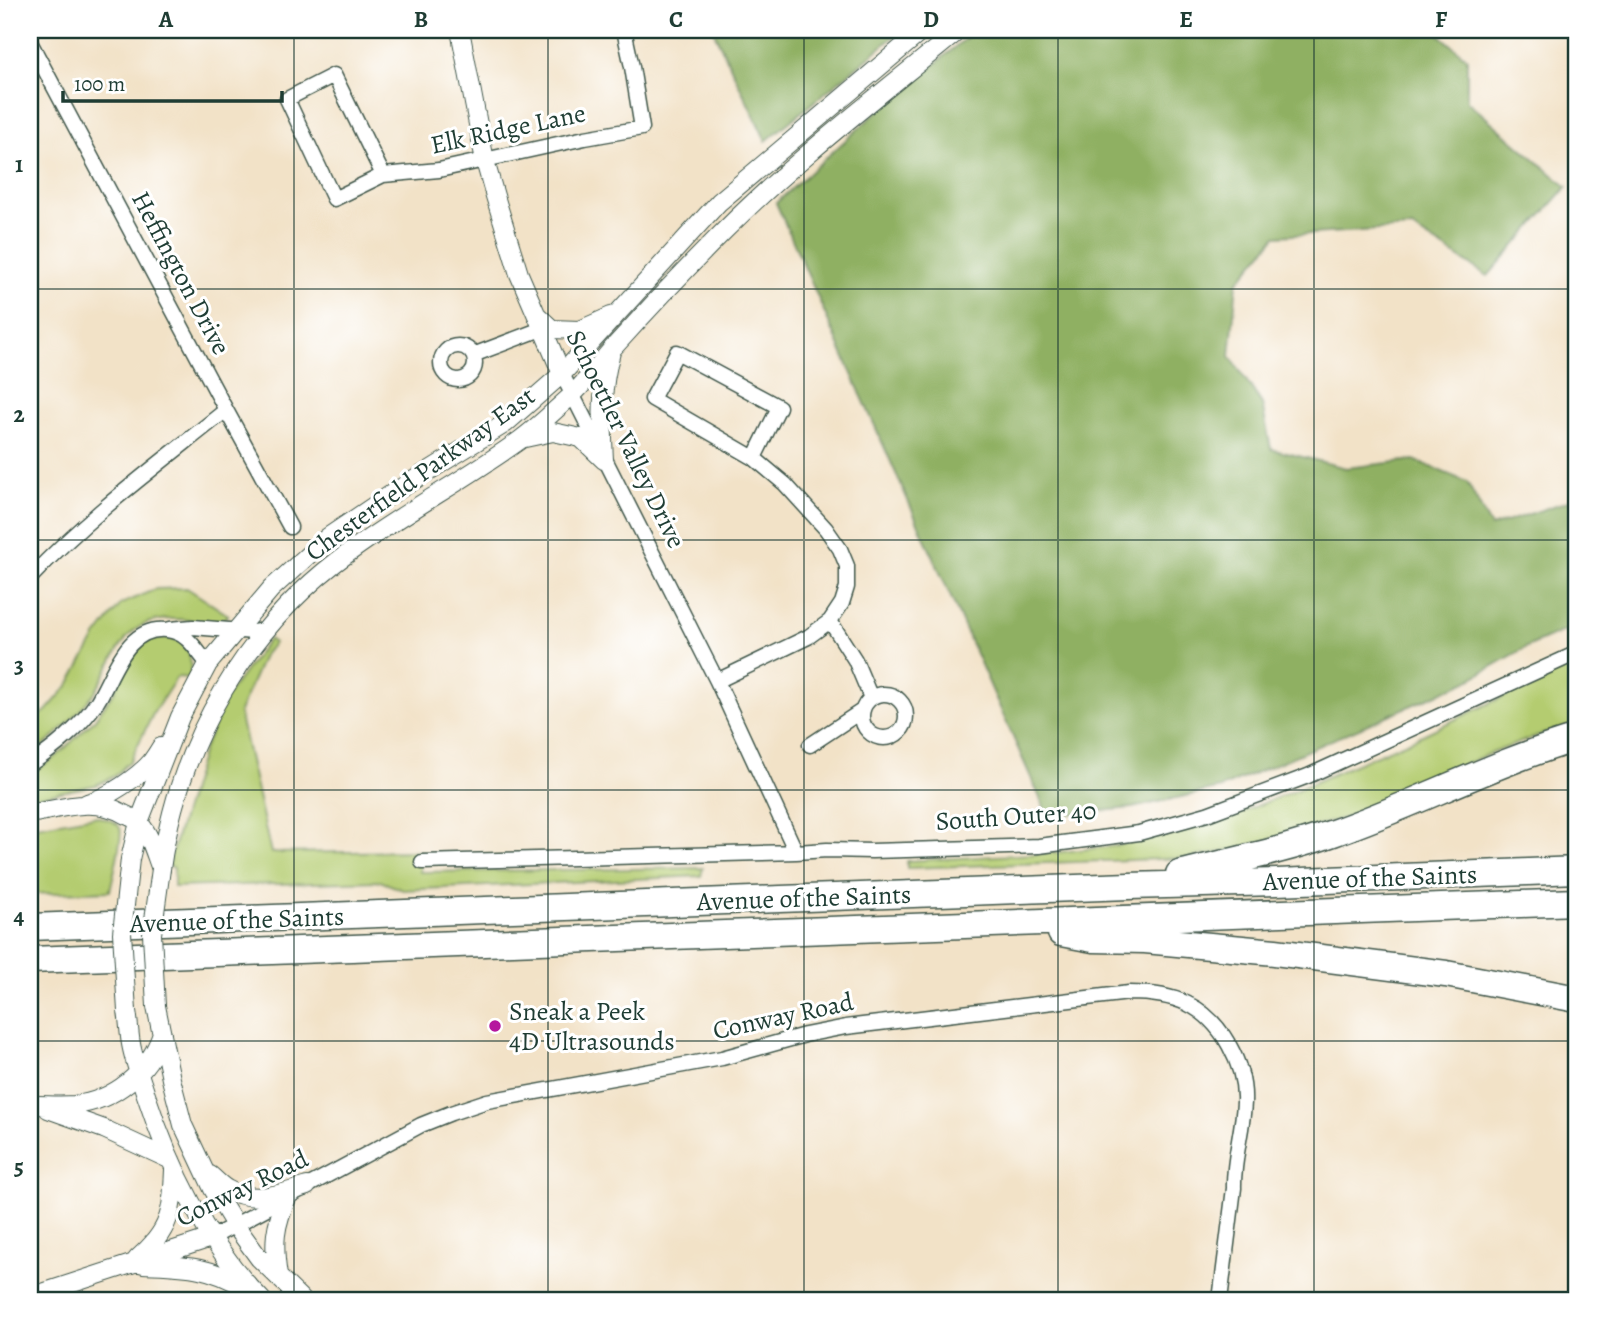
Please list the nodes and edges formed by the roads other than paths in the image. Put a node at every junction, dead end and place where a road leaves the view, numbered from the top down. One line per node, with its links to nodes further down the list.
1 (460, 30): 6 (street, Schoettler Valley Drive)
2 (624, 30): 6 (street, Elk Ridge Lane)
3 (923, 30): 8 (street, Chesterfield Parkway East)
4 (959, 30): 10 (street, Chesterfield Parkway East)
5 (30, 42): 14 (street, Heffington Drive)
6 (485, 161): 7 (street, Elk Ridge Lane); 9 (street, Schoettler Valley Drive)
7 (383, 175): 7 (street, Elk Ridge Lane)
8 (618, 313): 9 (street); 12 (street, Chesterfield Parkway East)
9 (541, 322): 11 (street); 12 (street, Schoettler Valley Drive)
10 (612, 348): 13 (street, Chesterfield Parkway East); 17 (street)
11 (473, 355)
12 (562, 374): 13 (street, Schoettler Valley Drive); 23 (street, Chesterfield Parkway East)
13 (573, 394): 15 (street, Chesterfield Parkway East); 17 (street, Schoettler Valley Drive)
14 (226, 410): 18 (street, Heffington Drive); 19 (street)
15 (522, 439): 17 (street); 21 (street, Chesterfield Parkway East)
16 (754, 458): 16 (street); 20 (street)
17 (604, 460): 26 (street, Schoettler Valley Drive)
18 (290, 527)
19 (30, 578)
20 (830, 621): 26 (street); 29 (street)
21 (267, 629): 23 (street); 35 (street, Chesterfield Parkway East)
22 (162, 630): 23 (street); 25 (street); 30 (street)
23 (236, 631): 25 (street, Chesterfield Parkway East)
24 (1577, 653): 34 (street, South Outer 40)
25 (208, 664): 27 (street, Chesterfield Parkway East)
26 (718, 681): 34 (street, Schoettler Valley Drive)
27 (177, 724): 31 (street); 33 (street, Chesterfield Parkway East)
28 (1577, 738): 38 (highway)
29 (810, 745)
30 (30, 764)
31 (84, 804): 32 (street); 33 (street)
32 (30, 814)
33 (139, 822): 35 (street); 45 (street, Chesterfield Parkway East, bridge)
34 (796, 852): 36 (street, South Outer 40)
35 (160, 861): 44 (street, Chesterfield Parkway East, bridge)
36 (422, 862)
37 (1577, 870): 38 (highway, Avenue of the Saints)
38 (1129, 886): 41 (highway, Avenue of the Saints)
39 (1577, 902): 40 (highway, Avenue of the Saints)
40 (1004, 924): 42 (highway, Avenue of the Saints); 43 (highway)
41 (30, 928)
42 (30, 960)
43 (1577, 999)
44 (162, 1034): 45 (street); 48 (street, Chesterfield Parkway East)
45 (139, 1073): 46 (street); 47 (street, Chesterfield Parkway East)
46 (33, 1104): 47 (street)
47 (172, 1163): 52 (street, Chesterfield Parkway East); 53 (street)
48 (204, 1170): 49 (street); 51 (street, Chesterfield Parkway East)
49 (307, 1186): 50 (street, Conway Road); 58 (street, Conway Road)
50 (288, 1196): 51 (street, Conway Road); 54 (street)
51 (235, 1225): 52 (street, Conway Road); 54 (street, Chesterfield Parkway East)
52 (211, 1237): 53 (street, Conway Road); 56 (street, Chesterfield Parkway East)
53 (133, 1263): 55 (street, Conway Road); 56 (street)
54 (278, 1276): 57 (street, Chesterfield Parkway East)
55 (30, 1297)
56 (259, 1297)
57 (302, 1300)
58 (1220, 1300)

